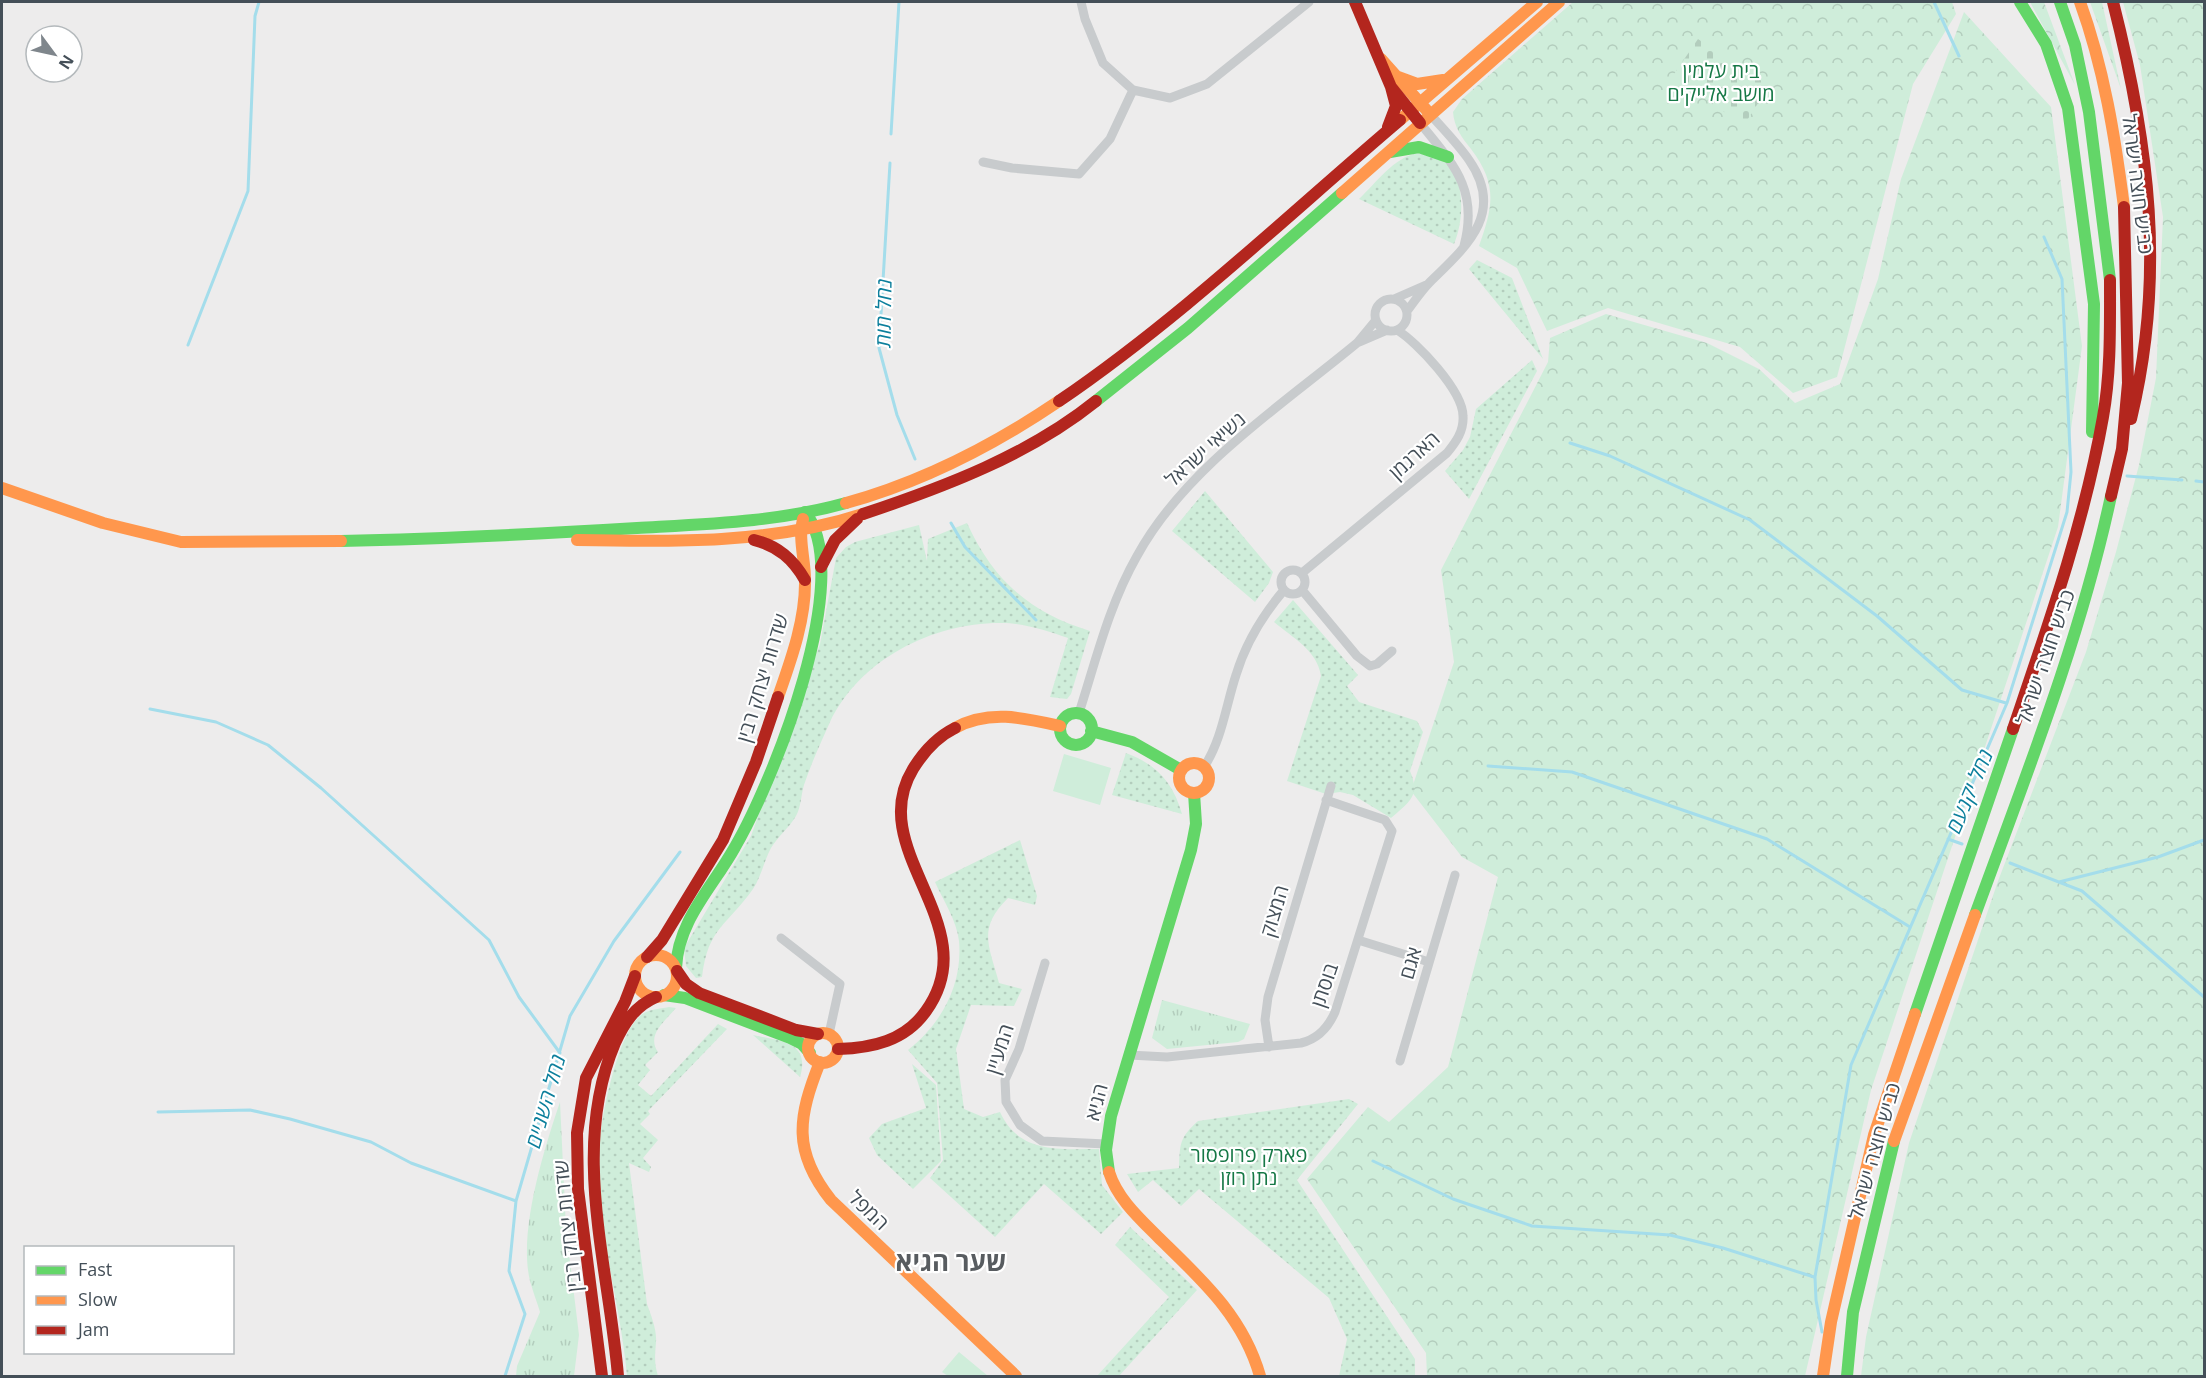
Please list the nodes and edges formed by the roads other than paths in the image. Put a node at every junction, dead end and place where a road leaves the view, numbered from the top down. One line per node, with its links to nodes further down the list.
1 (1082, 2): 12 (street)
2 (1309, 2): 12 (street)
3 (1355, 2): 11 (main road)
4 (1537, 2): 10 (main road)
5 (1559, 2): 15 (main road)
6 (2020, 2): 30 (main road)
7 (2060, 2): 30 (main road, כביש חוצה ישראל)
8 (2080, 2): 29 (main road, כביש חוצה ישראל)
9 (2113, 2): 29 (main road)
10 (1445, 79): 11 (main road); 13 (main road)
11 (1395, 82): 13 (main road); 14 (main road); 17 (main road)
12 (1133, 90): 20 (street)
13 (1419, 102): 14 (main road); 15 (main road)
14 (1409, 110): 16 (main road); 17 (main road)
15 (1430, 114): 16 (main road); 21 (street, נשיאי ישראל)
16 (1420, 123): 18 (main road); 19 (street)
17 (1387, 130): 32 (main road)
18 (1388, 152): 19 (main road); 33 (main road)
19 (1448, 157): 21 (street)
20 (982, 162)
21 (1463, 250): 22 (street, נשיאי ישראל)
22 (1428, 284): 23 (street, נשיאי ישראל); 24 (street, נשיאי ישראל)
23 (1394, 299): 24 (street); 25 (street, נשיאי ישראל)
24 (1406, 316): 26 (street, נשיאי ישראל); 27 (street, הארגמן)
25 (1376, 320): 26 (street); 28 (street, נשיאי ישראל)
26 (1392, 330): 27 (street, הארגמן); 28 (street, נשיאי ישראל)
27 (1410, 338): 39 (street, הארגמן)
28 (1357, 342): 44 (street, נשיאי ישראל)
29 (2122, 449): 74 (main road, כביש חוצה ישראל)
30 (2091, 463): 73 (main road, כביש חוצה ישראל)
31 (2, 488): 36 (main road)
32 (806, 512): 34 (main road, שדרות יצחק רבין); 35 (main road, שדרות יצחק רבין); 36 (main road)
33 (863, 516): 34 (main road); 38 (main road)
34 (816, 526): 35 (main road); 38 (main road, שדרות יצחק רבין)
35 (800, 530): 37 (main road); 40 (main road, שדרות יצחק רבין)
36 (470, 538): 37 (main road)
37 (743, 538): 40 (main road)
38 (821, 567): 58 (main road, שדרות יצחק רבין)
39 (1302, 573): 41 (street); 42 (street)
40 (805, 580): 55 (main road, שדרות יצחק רבין)
41 (1284, 590): 42 (street); 47 (street)
42 (1302, 590): 43 (street)
43 (1392, 651)
44 (1079, 713): 45 (main road); 46 (main road)
45 (1060, 726): 46 (main road); 63 (main road)
46 (1091, 731): 48 (main road)
47 (1204, 767): 48 (main road); 50 (main road)
48 (1181, 770): 50 (main road)
49 (1330, 786): 51 (street, המצוק)
50 (1194, 793): 65 (main road, הגיא)
51 (1326, 800): 54 (street, בוסתן); 62 (street, המצוק)
52 (1455, 875): 56 (street, אגם)
53 (781, 938): 61 (street)
54 (1358, 940): 56 (street); 62 (street, בוסתן)
55 (647, 957): 58 (main road); 59 (main road)
56 (1429, 962): 66 (street, אגם)
57 (1044, 963): 68 (street, המעיין)
58 (677, 970): 60 (main road); 61 (main road)
59 (635, 976): 60 (main road); 69 (main road, שדרות יצחק רבין)
60 (660, 996): 64 (main road); 70 (main road, שדרות יצחק רבין)
61 (824, 1034): 63 (main road); 64 (main road)
62 (1269, 1047): 65 (street, בוסתן)
63 (838, 1049): 67 (main road)
64 (810, 1053): 67 (main road)
65 (1129, 1055): 68 (main road, הגיא)
66 (1400, 1060)
67 (820, 1062): 71 (main road, המפל)
68 (1106, 1144): 72 (main road, הגיא)
69 (602, 1377)
70 (618, 1377)
71 (1016, 1377)
72 (1260, 1377)
73 (1823, 1377)
74 (1847, 1377)

